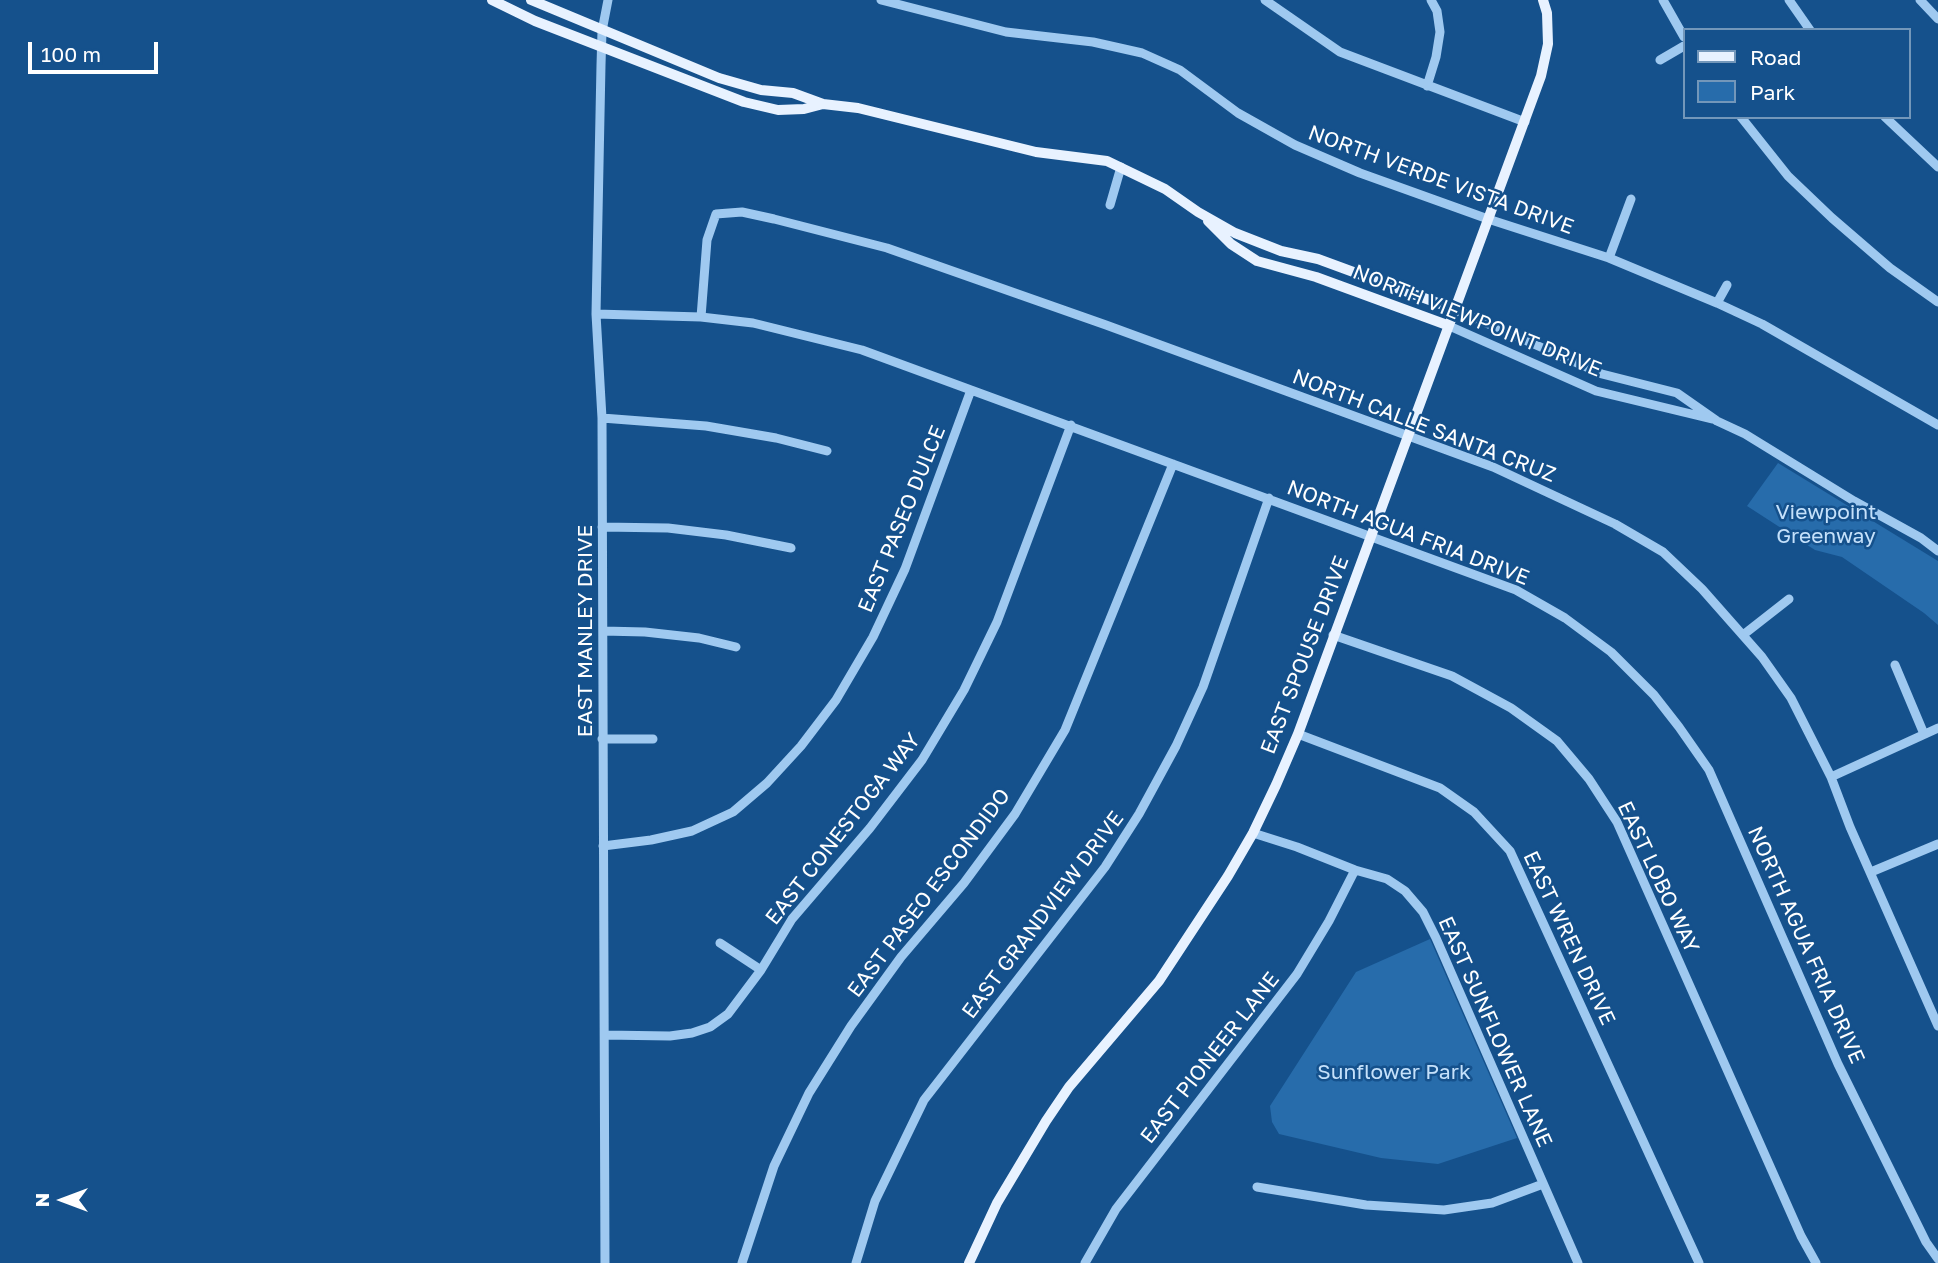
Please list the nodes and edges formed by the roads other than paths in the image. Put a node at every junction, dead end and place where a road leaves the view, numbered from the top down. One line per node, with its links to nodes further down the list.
1 (492, 0): 15 (main road, NORTH VIEWPOINT DRIVE)
2 (531, 0): 13 (main road, NORTH VIEWPOINT DRIVE)
3 (608, 0): 13 (street, EAST MANLEY DRIVE)
4 (880, 0): 28 (street, NORTH VERDE VISTA DRIVE)
5 (1265, 0): 18 (street)
6 (1431, 0): 18 (street)
7 (1544, 0): 22 (main road, EAST SPOUSE DRIVE)
8 (1663, 0): 14 (street)
9 (1789, 0): 12 (street)
10 (1920, 0): 11 (street)
11 (1938, 19)
12 (1809, 28)
13 (602, 31): 15 (street, EAST MANLEY DRIVE); 19 (main road, NORTH VIEWPOINT DRIVE)
14 (1682, 33)
15 (601, 47): 19 (main road, NORTH VIEWPOINT DRIVE); 34 (street, EAST MANLEY DRIVE)
16 (1682, 47): 17 (street)
17 (1660, 60)
18 (1427, 86): 22 (street)
19 (824, 104): 23 (main road, NORTH VIEWPOINT DRIVE)
20 (1743, 119): 31 (street)
21 (1887, 119): 24 (street)
22 (1525, 122): 28 (main road, EAST SPOUSE DRIVE)
23 (1121, 167): 26 (street); 27 (main road, NORTH VIEWPOINT DRIVE)
24 (1938, 167)
25 (1631, 199): 29 (street)
26 (1110, 205)
27 (1198, 212): 33 (main road, NORTH VIEWPOINT DRIVE); 36 (main road, NORTH VIEWPOINT DRIVE)
28 (1488, 219): 29 (street, NORTH VERDE VISTA DRIVE); 33 (main road, EAST SPOUSE DRIVE)
29 (1609, 258): 32 (street, NORTH VERDE VISTA DRIVE)
30 (1727, 285): 32 (street)
31 (1938, 302)
32 (1717, 303): 41 (street, NORTH VERDE VISTA DRIVE)
33 (1454, 309): 36 (main road, EAST SPOUSE DRIVE); 39 (street, NORTH VIEWPOINT DRIVE)
34 (596, 314): 35 (street, NORTH AGUA FRIA DRIVE); 38 (street, EAST MANLEY DRIVE)
35 (701, 317): 37 (street, NORTH AGUA FRIA DRIVE); 42 (street, NORTH CALLE SANTA CRUZ)
36 (1447, 325): 39 (street, NORTH VIEWPOINT DRIVE); 42 (main road, EAST SPOUSE DRIVE)
37 (971, 390): 40 (street, NORTH AGUA FRIA DRIVE); 64 (street, EAST PASEO DULCE)
38 (602, 418): 43 (street); 46 (street, EAST MANLEY DRIVE)
39 (1717, 421): 49 (street, NORTH VIEWPOINT DRIVE)
40 (1071, 425): 44 (street, NORTH AGUA FRIA DRIVE); 68 (street, EAST CONESTOGA WAY)
41 (1938, 425)
42 (1409, 437): 47 (main road, EAST SPOUSE DRIVE); 53 (street, NORTH CALLE SANTA CRUZ)
43 (827, 450)
44 (1173, 464): 45 (street, NORTH AGUA FRIA DRIVE); 75 (street, EAST PASEO ESCONDIDO)
45 (1269, 498): 47 (street, NORTH AGUA FRIA DRIVE); 76 (street, EAST GRANDVIEW DRIVE)
46 (602, 527): 48 (street); 51 (street, EAST MANLEY DRIVE)
47 (1371, 536): 52 (main road, EAST SPOUSE DRIVE); 73 (street, NORTH AGUA FRIA DRIVE)
48 (791, 548)
49 (1938, 551)
50 (1789, 598): 53 (street)
51 (603, 631): 54 (street); 59 (street, EAST MANLEY DRIVE)
52 (1333, 635): 57 (main road, EAST SPOUSE DRIVE); 81 (street, EAST LOBO WAY)
53 (1743, 635): 61 (street, NORTH CALLE SANTA CRUZ)
54 (736, 647)
55 (1895, 666): 58 (street)
56 (1938, 728): 58 (street)
57 (1298, 734): 62 (main road, EAST SPOUSE DRIVE); 80 (street, EAST WREN DRIVE)
58 (1924, 734): 61 (street)
59 (602, 739): 60 (street); 64 (street, EAST MANLEY DRIVE)
60 (653, 739)
61 (1831, 777): 66 (street, NORTH CALLE SANTA CRUZ)
62 (1253, 833): 65 (street, EAST SUNFLOWER LANE); 77 (main road, EAST SPOUSE DRIVE)
63 (1938, 844): 66 (street)
64 (603, 846): 70 (street, EAST MANLEY DRIVE)
65 (1355, 870): 71 (street, EAST SUNFLOWER LANE); 78 (street, EAST PIONEER LANE)
66 (1871, 872): 69 (street, NORTH CALLE SANTA CRUZ)
67 (720, 943): 68 (street)
68 (761, 970): 70 (street, EAST CONESTOGA WAY)
69 (1938, 1026)
70 (605, 1035): 74 (street, EAST MANLEY DRIVE)
71 (1543, 1184): 72 (street); 79 (street, EAST SUNFLOWER LANE)
72 (1257, 1186)
73 (1938, 1259)
74 (605, 1263)
75 (742, 1263)
76 (856, 1263)
77 (969, 1263)
78 (1085, 1263)
79 (1578, 1263)
80 (1699, 1263)
81 (1816, 1263)

